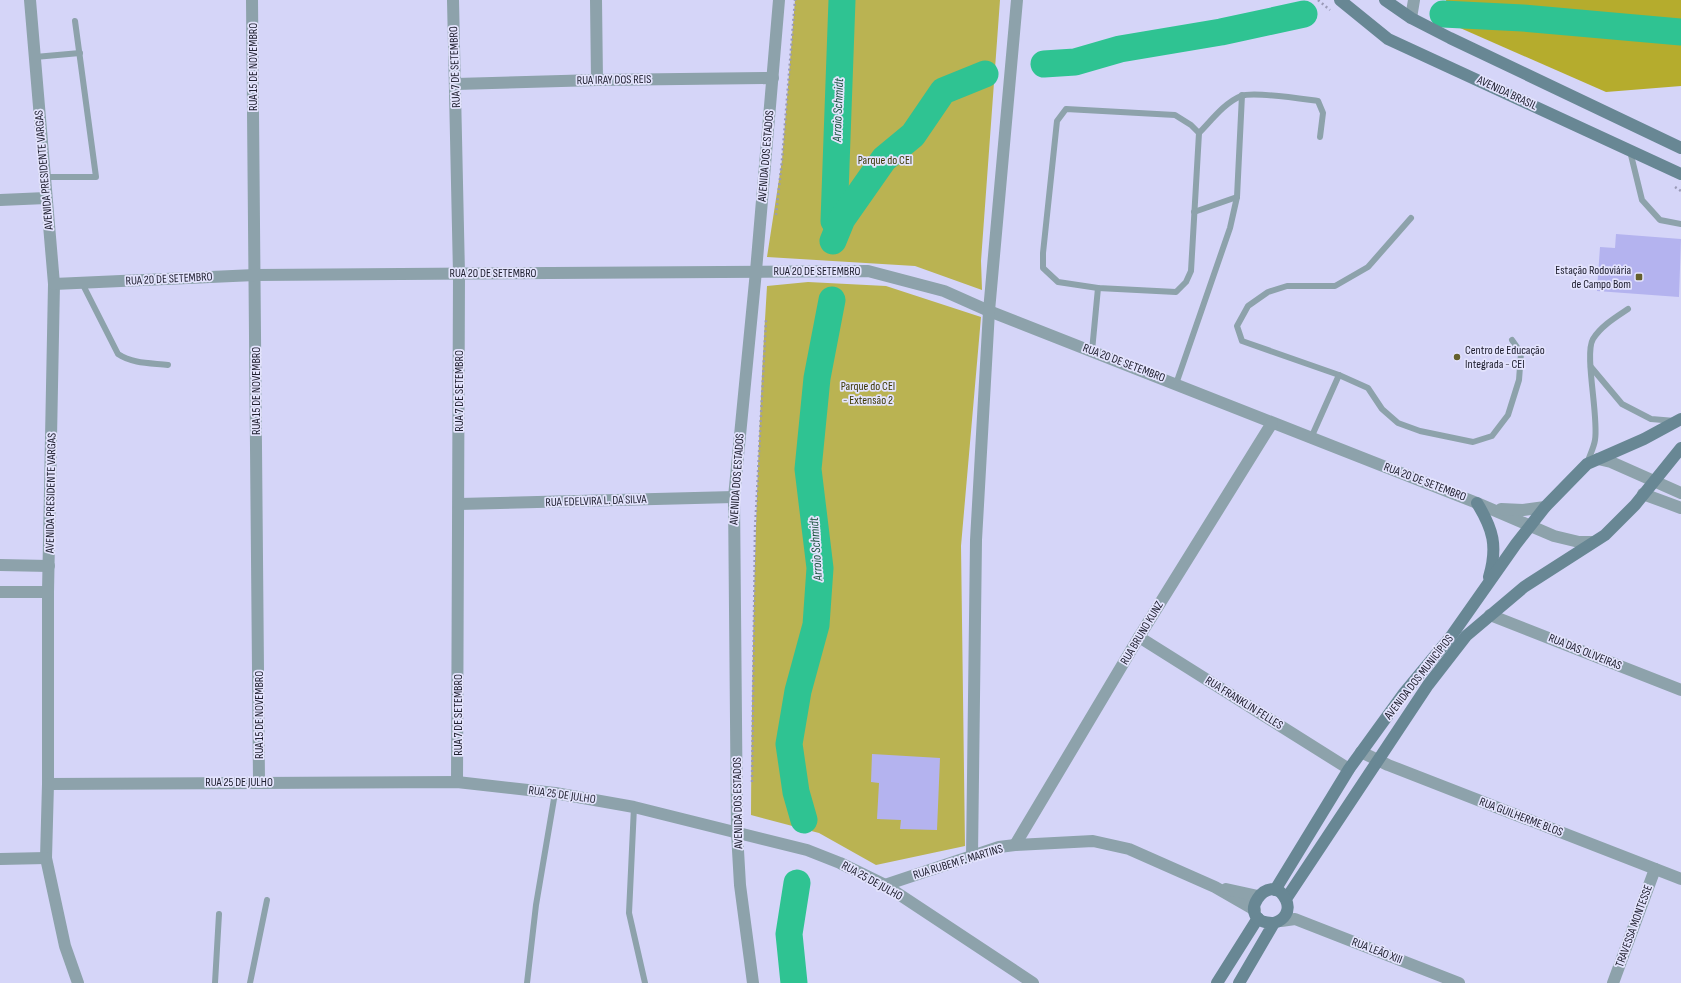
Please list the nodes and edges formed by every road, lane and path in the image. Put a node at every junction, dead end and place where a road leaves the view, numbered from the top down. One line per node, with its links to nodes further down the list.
1 (30, 0): 14 (street, AVENIDA PRESIDENTE VARGAS)
2 (252, 0): 34 (street, RUA 15 DE NOVEMBRO)
3 (453, 0): 17 (street, RUA 7 DE SETEMBRO)
4 (596, 0): 16 (street)
5 (780, 0): 15 (street, AVENIDA DOS ESTADOS)
6 (795, 0): 30 (path)
7 (1017, 0): 39 (street)
8 (1340, 0): 22 (main road, AVENIDA BRASIL)
9 (1385, 0): 11 (main road, AVENIDA BRASIL)
10 (1414, 0): 11 (street)
11 (1411, 18): 21 (main road, AVENIDA BRASIL)
12 (75, 21): 13 (lane)
13 (80, 53): 14 (lane); 24 (lane)
14 (35, 56): 24 (street, AVENIDA PRESIDENTE VARGAS)
15 (772, 78): 16 (street, RUA IRAY DOS REIS); 32 (street, AVENIDA DOS ESTADOS)
16 (597, 80): 17 (street, RUA IRAY DOS REIS)
17 (456, 84): 33 (street, RUA 7 DE SETEMBRO)
18 (1242, 95): 19 (lane); 20 (lane); 25 (lane)
19 (1199, 133): 28 (lane); 37 (lane)
20 (1320, 137)
21 (1681, 148)
22 (1630, 150): 23 (main road, AVENIDA BRASIL); 31 (lane)
23 (1678, 171)
24 (44, 177): 26 (street, AVENIDA PRESIDENTE VARGAS)
25 (1237, 197): 28 (lane); 46 (lane)
26 (46, 198): 27 (street); 36 (street, AVENIDA PRESIDENTE VARGAS)
27 (0, 200)
28 (1194, 212): 37 (lane)
29 (1411, 218): 45 (lane)
30 (775, 219)
31 (1681, 224)
32 (756, 271): 33 (street, RUA 20 DE SETEMBRO); 39 (street, RUA 20 DE SETEMBRO); 56 (street, AVENIDA DOS ESTADOS)
33 (460, 274): 34 (street, RUA 20 DE SETEMBRO); 58 (street, RUA 7 DE SETEMBRO)
34 (255, 275): 35 (street, RUA 20 DE SETEMBRO); 74 (street, RUA 15 DE NOVEMBRO)
35 (82, 283): 36 (street, RUA 20 DE SETEMBRO); 43 (lane)
36 (54, 284): 64 (street, AVENIDA PRESIDENTE VARGAS)
37 (1098, 288): 42 (lane)
38 (1628, 309): 44 (lane)
39 (989, 311): 42 (street, RUA 20 DE SETEMBRO); 82 (street)
40 (766, 318): 77 (path)
41 (1512, 340): 45 (lane)
42 (1092, 351): 46 (street, RUA 20 DE SETEMBRO)
43 (168, 365)
44 (1590, 366): 47 (lane); 52 (lane)
45 (1339, 375): 49 (lane)
46 (1176, 384): 48 (street, RUA 20 DE SETEMBRO)
47 (1680, 420): 51 (main road, AVENIDA DOS MUNICÍPIOS)
48 (1272, 423): 49 (street, RUA 20 DE SETEMBRO); 69 (street, RUA BRUNO KUNZ)
49 (1311, 438): 57 (street, RUA 20 DE SETEMBRO)
50 (1681, 448): 53 (main road, AVENIDA DOS MUNICÍPIOS)
51 (1598, 459): 52 (main road, AVENIDA DOS MUNICÍPIOS); 53 (street)
52 (1587, 464): 59 (main road, AVENIDA DOS MUNICÍPIOS)
53 (1653, 482): 54 (street); 55 (main road, AVENIDA DOS MUNICÍPIOS)
54 (1681, 493)
55 (1643, 494): 60 (street); 62 (main road, AVENIDA DOS MUNICÍPIOS)
56 (734, 497): 58 (street, RUA EDELVIRA L. DA SILVA); 80 (street, AVENIDA DOS ESTADOS)
57 (1477, 503): 59 (street); 61 (street, RUA 20 DE SETEMBRO); 65 (main road)
58 (459, 504): 75 (street, RUA 7 DE SETEMBRO)
59 (1545, 507): 61 (main road, AVENIDA DOS MUNICÍPIOS)
60 (1681, 508)
61 (1532, 525): 62 (street, RUA 20 DE SETEMBRO); 65 (main road, AVENIDA DOS MUNICÍPIOS)
62 (1592, 542): 68 (main road, AVENIDA DOS MUNICÍPIOS)
63 (0, 565): 64 (street)
64 (49, 566): 67 (street, AVENIDA PRESIDENTE VARGAS)
65 (1486, 586): 71 (main road, AVENIDA DOS MUNICÍPIOS)
66 (0, 592): 67 (street)
67 (48, 592): 76 (street, AVENIDA PRESIDENTE VARGAS)
68 (1490, 615): 70 (street, RUA DAS OLIVEIRAS); 72 (main road, AVENIDA DOS MUNICÍPIOS)
69 (1139, 636): 73 (street, RUA FRANKLIN FELLES); 81 (street, RUA BRUNO KUNZ)
70 (1681, 690)
71 (1361, 752): 72 (street, RUA GUILHERME BLOS); 73 (main road, AVENIDA DOS MUNICÍPIOS)
72 (1377, 761): 85 (street, RUA GUILHERME BLOS); 92 (main road, AVENIDA DOS MUNICÍPIOS)
73 (1349, 769): 89 (main road, AVENIDA DOS MUNICÍPIOS)
74 (259, 782): 75 (street, RUA 25 DE JULHO); 76 (street, RUA 25 DE JULHO)
75 (457, 782): 78 (street, RUA 25 DE JULHO)
76 (48, 784): 83 (street, AVENIDA PRESIDENTE VARGAS)
77 (752, 784)
78 (555, 793): 79 (street, RUA 25 DE JULHO); 100 (lane)
79 (634, 806): 80 (street, RUA 25 DE JULHO); 101 (lane)
80 (738, 833): 87 (street, RUA 25 DE JULHO); 102 (street, AVENIDA DOS ESTADOS)
81 (1015, 845): 82 (street, RUA RUBEM F. MARTINS); 88 (street, RUA RUBEM F. MARTINS)
82 (972, 856): 87 (street, RUA RUBEM F. MARTINS)
83 (46, 858): 84 (street); 97 (street, AVENIDA PRESIDENTE VARGAS)
84 (0, 859)
85 (1655, 869): 86 (street, RUA GUILHERME BLOS); 107 (street, TRAVESSA MONTESSE)
86 (1681, 879)
87 (885, 885): 103 (street, RUA 25 DE JULHO)
88 (1215, 887): 90 (street); 94 (street)
89 (1275, 890): 90 (main road); 92 (main road)
90 (1258, 896): 94 (main road)
91 (267, 900): 99 (lane)
92 (1287, 903): 95 (street); 96 (main road, AVENIDA DOS MUNICÍPIOS)
93 (219, 914): 98 (lane)
94 (1256, 914): 96 (main road); 104 (main road)
95 (1294, 919): 96 (street); 106 (street, RUA LEÃO XIII)
96 (1277, 922): 105 (main road, AVENIDA DOS MUNICÍPIOS)
97 (78, 983)
98 (215, 983)
99 (250, 983)
100 (527, 983)
101 (645, 983)
102 (753, 983)
103 (1033, 983)
104 (1217, 983)
105 (1239, 983)
106 (1460, 983)
107 (1613, 983)

